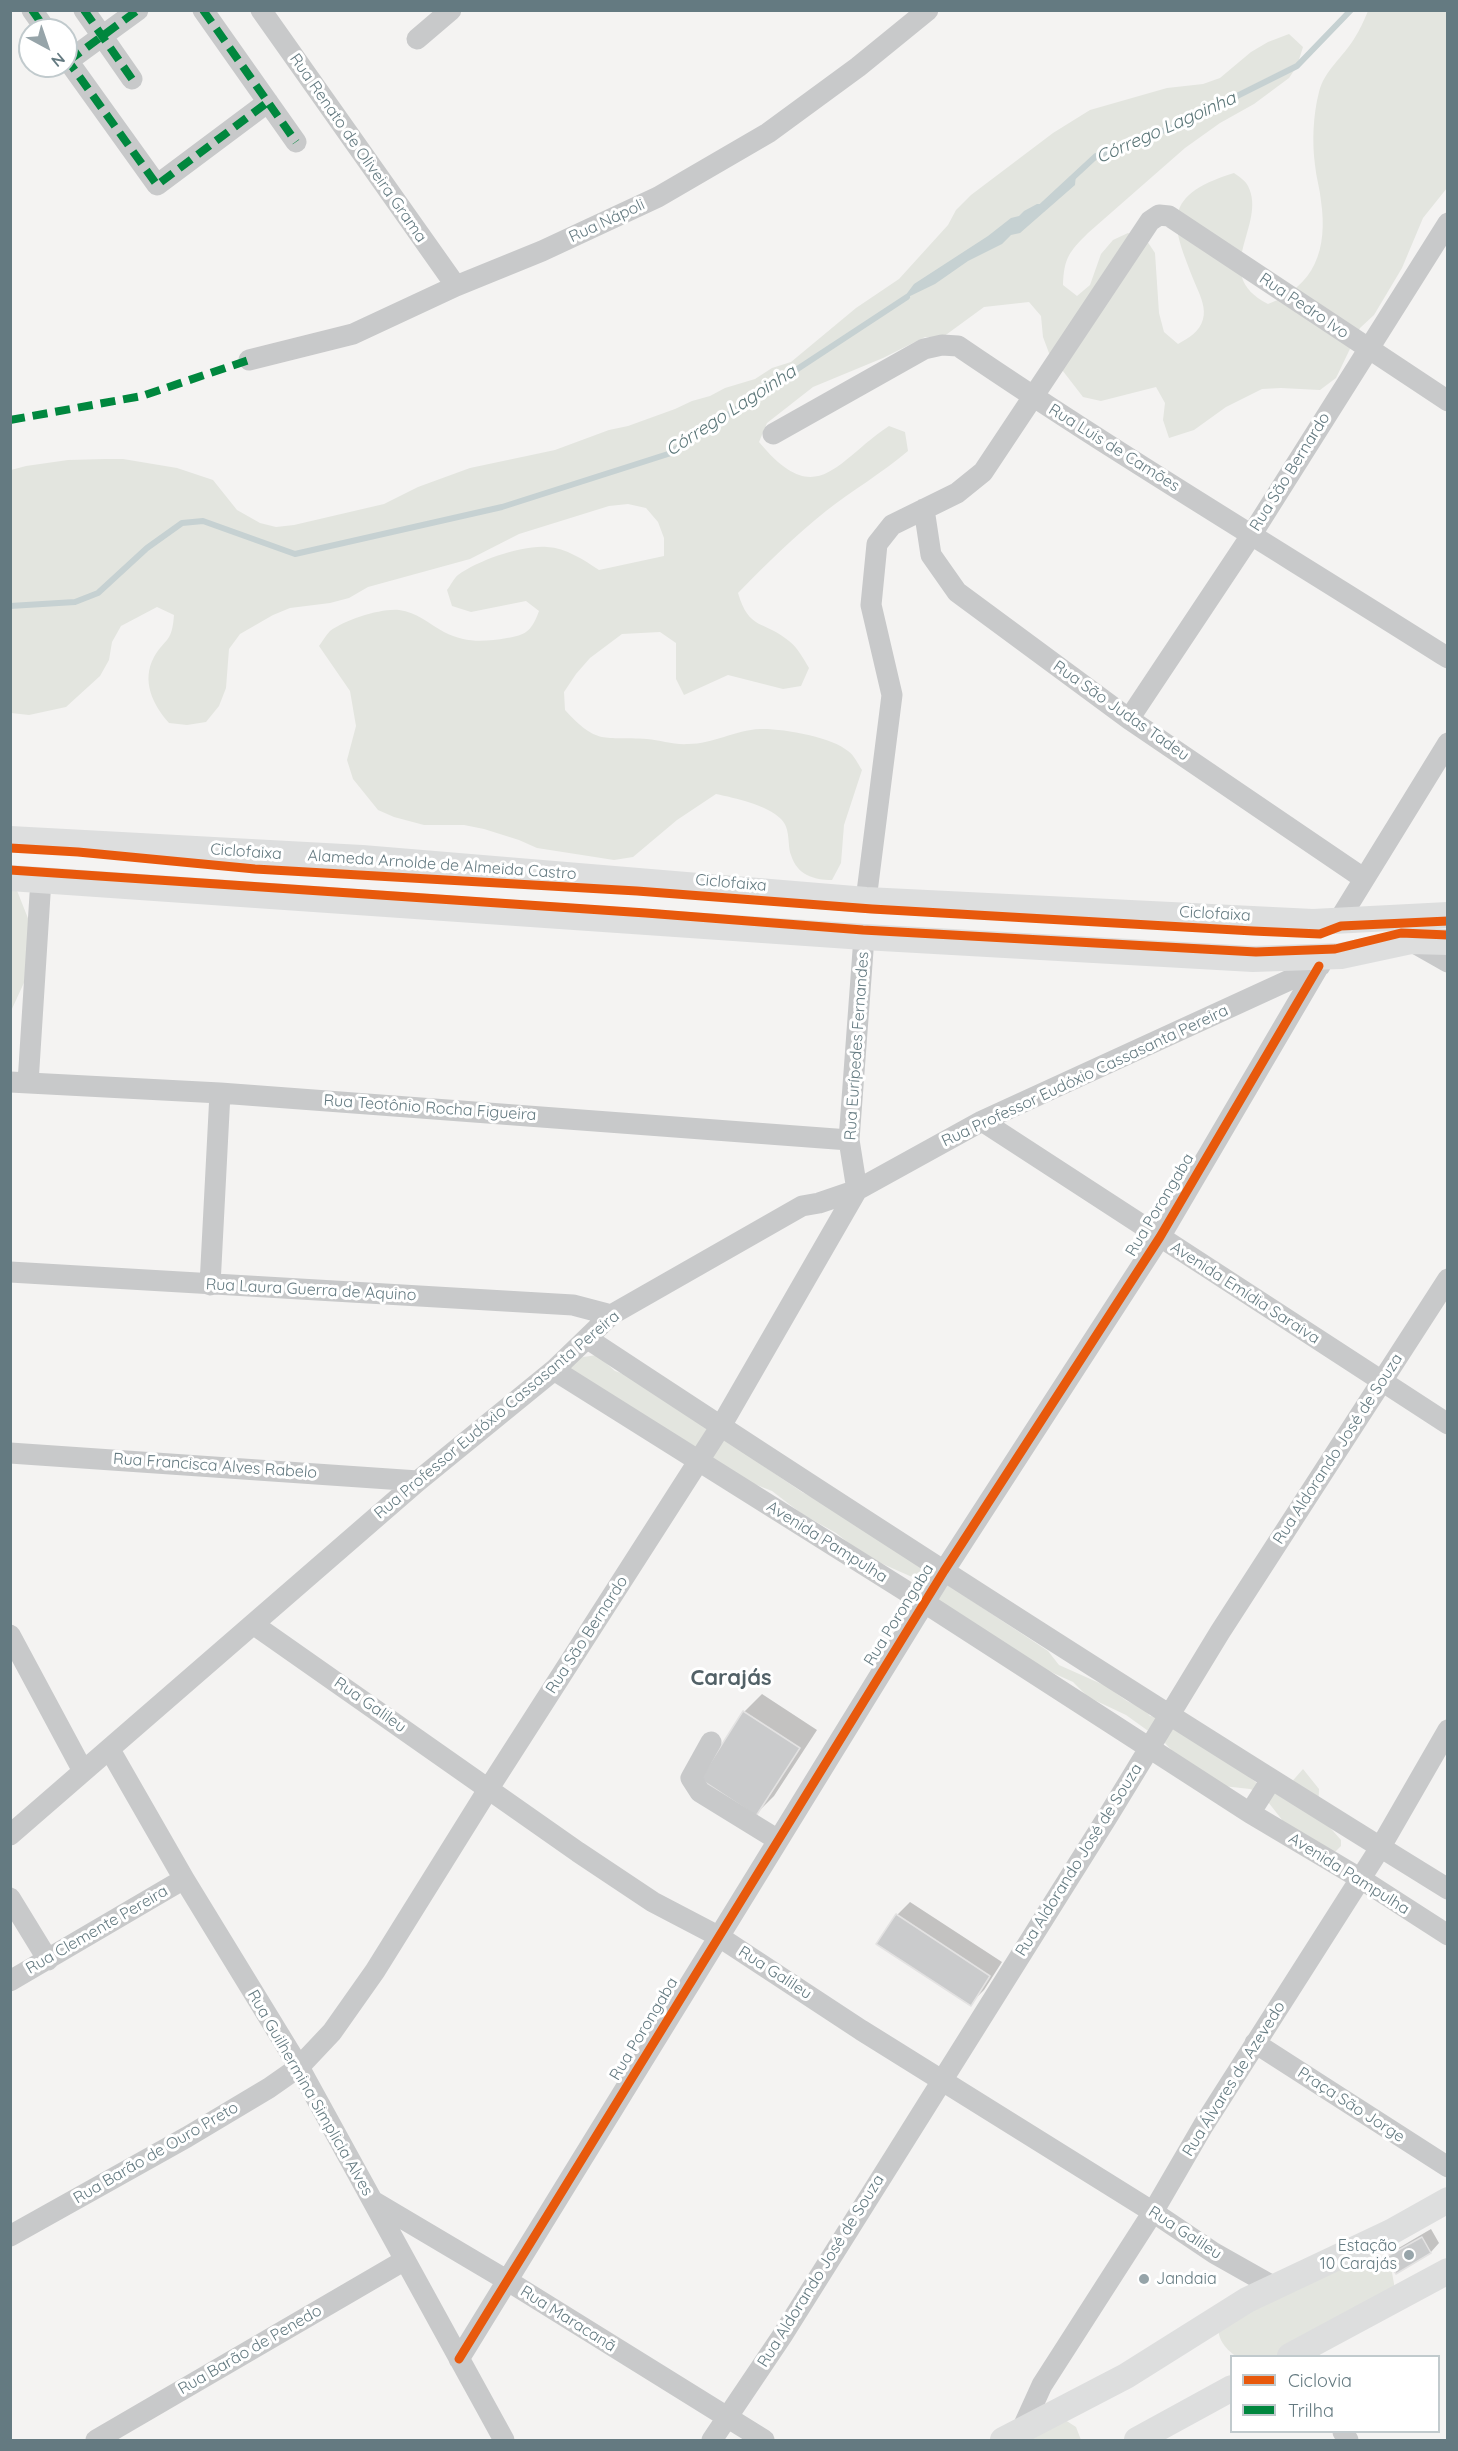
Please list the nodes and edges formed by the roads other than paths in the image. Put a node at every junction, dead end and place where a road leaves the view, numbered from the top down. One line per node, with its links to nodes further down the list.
1 (84, 10): 7 (street)
2 (138, 10): 7 (street)
3 (202, 10): 12 (street)
4 (261, 10): 15 (street, Rua Renato de Oliveira Grama)
5 (452, 10): 8 (street)
6 (928, 10): 15 (street, Rua Nápoli)
7 (102, 36): 9 (street); 11 (street)
8 (417, 39)
9 (78, 52)
10 (78, 74): 12 (street)
11 (132, 79)
12 (267, 102): 13 (street)
13 (296, 142)
14 (1448, 223): 16 (street, Rua São Bernardo)
15 (456, 286): 17 (street, Rua Nápoli)
16 (1368, 348): 18 (street, Rua Pedro Ivo); 19 (street, Rua Pedro Ivo); 22 (street, Rua São Bernardo)
17 (249, 360)
18 (1033, 397): 20 (street, Rua Luis de Camões); 21 (street); 22 (street, Rua Luis de Camões)
19 (1448, 401)
20 (773, 434)
21 (924, 509): 24 (street, Rua São Judas Tadeu); 31 (street)
22 (1252, 534): 23 (street, Rua Luis de Camões); 24 (street, Rua São Bernardo)
23 (1448, 658)
24 (1129, 719): 28 (street, Rua São Judas Tadeu)
25 (1448, 743): 28 (street)
26 (10, 839): 30 (main road, Alameda Arnolde de Almeida Castro)
27 (10, 878): 29 (main road)
28 (1363, 878): 33 (street)
29 (41, 879): 34 (main road); 40 (street)
30 (638, 881): 31 (main road, Alameda Arnolde de Almeida Castro); 34 (main road)
31 (866, 900): 33 (main road, Alameda Arnolde de Almeida Castro)
32 (1448, 915): 33 (main road, Alameda Arnolde de Almeida Castro)
33 (1339, 920)
34 (636, 921): 35 (main road)
35 (864, 937): 38 (main road); 43 (street, Rua Eurípedes Fernandes)
36 (1411, 941): 37 (main road); 38 (main road); 39 (street)
37 (1448, 942)
38 (1330, 961): 42 (street, Rua Professor Eudóxio Cassasanta Pereira); 45 (street, Rua Porongaba)
39 (1448, 962)
40 (19, 1083): 41 (street, Rua Teotônio Rocha Figueira)
41 (220, 1093): 43 (street, Rua Teotônio Rocha Figueira); 48 (street)
42 (982, 1121): 44 (street, Rua Professor Eudóxio Cassasanta Pereira); 45 (street, Avenida Emídia Saraiva)
43 (849, 1140): 44 (street, Rua Eurípedes Fernandes)
44 (857, 1190): 49 (street, Rua Professor Eudóxio Cassasanta Pereira); 54 (street, Rua São Bernardo)
45 (1160, 1237): 52 (street, Avenida Emídia Saraiva); 58 (street, Rua Porongaba)
46 (10, 1272): 48 (street, Rua Laura Guerra de Aquino)
47 (1448, 1279): 52 (street, Rua Aldorando José de Souza)
48 (210, 1285): 49 (street, Rua Laura Guerra de Aquino)
49 (611, 1315): 50 (street, Rua Professor Eudóxio Cassasanta Pereira)
50 (588, 1339): 51 (street, Rua Professor Eudóxio Cassasanta Pereira); 54 (street)
51 (554, 1370): 56 (street, Avenida Pampulha); 57 (street, Rua Professor Eudóxio Cassasanta Pereira)
52 (1383, 1381): 53 (street, Avenida Emídia Saraiva); 62 (street, Rua Aldorando José de Souza)
53 (1448, 1424)
54 (721, 1426): 56 (street, Rua São Bernardo); 58 (street)
55 (10, 1453): 57 (street, Rua Francisca Alves Rabelo)
56 (700, 1461): 59 (street, Avenida Pampulha); 69 (street, Rua São Bernardo)
57 (418, 1481): 60 (street, Rua Professor Eudóxio Cassasanta Pereira)
58 (944, 1571): 59 (street, Rua Porongaba); 62 (street)
59 (925, 1604): 65 (street, Avenida Pampulha); 72 (street, Rua Porongaba)
60 (253, 1624): 66 (street, Rua Professor Eudóxio Cassasanta Pereira); 69 (street, Rua Galileu)
61 (10, 1635): 67 (street)
62 (1170, 1715): 65 (street, Rua Aldorando José de Souza); 68 (street)
63 (1448, 1730): 73 (street, Rua Álvares de Azevedo)
64 (711, 1742): 72 (street)
65 (1150, 1749): 70 (street, Avenida Pampulha); 84 (street, Rua Aldorando José de Souza)
66 (110, 1750): 67 (street, Rua Professor Eudóxio Cassasanta Pereira); 74 (street, Rua Guilhermina Simplicia Alves)
67 (83, 1771): 71 (street, Rua Professor Eudóxio Cassasanta Pereira)
68 (1271, 1780): 70 (street); 73 (street)
69 (489, 1788): 79 (street, Rua Galileu); 83 (street, Rua São Bernardo)
70 (1250, 1813): 75 (street, Avenida Pampulha)
71 (10, 1834)
72 (778, 1840): 79 (street, Rua Porongaba)
73 (1380, 1848): 75 (street, Rua Álvares de Azevedo); 76 (street)
74 (184, 1879): 80 (street, Rua Clemente Pereira); 83 (street, Rua Guilhermina Simplicia Alves)
75 (1361, 1879): 78 (street, Avenida Pampulha); 82 (street, Rua Álvares de Azevedo)
76 (1448, 1889)
77 (10, 1898): 80 (street)
78 (1448, 1935)
79 (718, 1936): 84 (street, Rua Galileu); 92 (street, Rua Porongaba)
80 (48, 1960): 81 (street, Rua Clemente Pereira)
81 (10, 1982)
82 (1255, 2043): 85 (street, Praça São Jorge); 88 (street, Rua Álvares de Azevedo)
83 (299, 2067): 86 (street, Rua Guilhermina Simplicia Alves); 89 (street, Rua Barão de Ouro Preto)
84 (941, 2080): 88 (street, Rua Galileu); 97 (street, Rua Aldorando José de Souza)
85 (1448, 2166)
86 (372, 2200): 90 (street, Rua Guilhermina Simplicia Alves); 92 (street, Rua Maracanã)
87 (1448, 2200): 93 (main road)
88 (1153, 2212): 93 (street, Rua Galileu); 98 (street, Rua Álvares de Azevedo)
89 (10, 2236)
90 (405, 2260): 95 (street, Rua Guilhermina Simplicia Alves); 99 (street, Rua Barão de Penedo)
91 (1448, 2271): 94 (main road)
92 (508, 2281): 95 (street, Rua Porongaba); 97 (street, Rua Maracanã)
93 (1276, 2288): 98 (main road)
94 (1296, 2355)
95 (459, 2359): 100 (street, Rua Guilhermina Simplicia Alves)
96 (1230, 2389): 103 (main road)
97 (725, 2419): 101 (street, Rua Aldorando José de Souza); 102 (street, Rua Maracanã)
98 (1012, 2435)
99 (96, 2440)
100 (504, 2440)
101 (712, 2440)
102 (764, 2440)
103 (1140, 2440)

